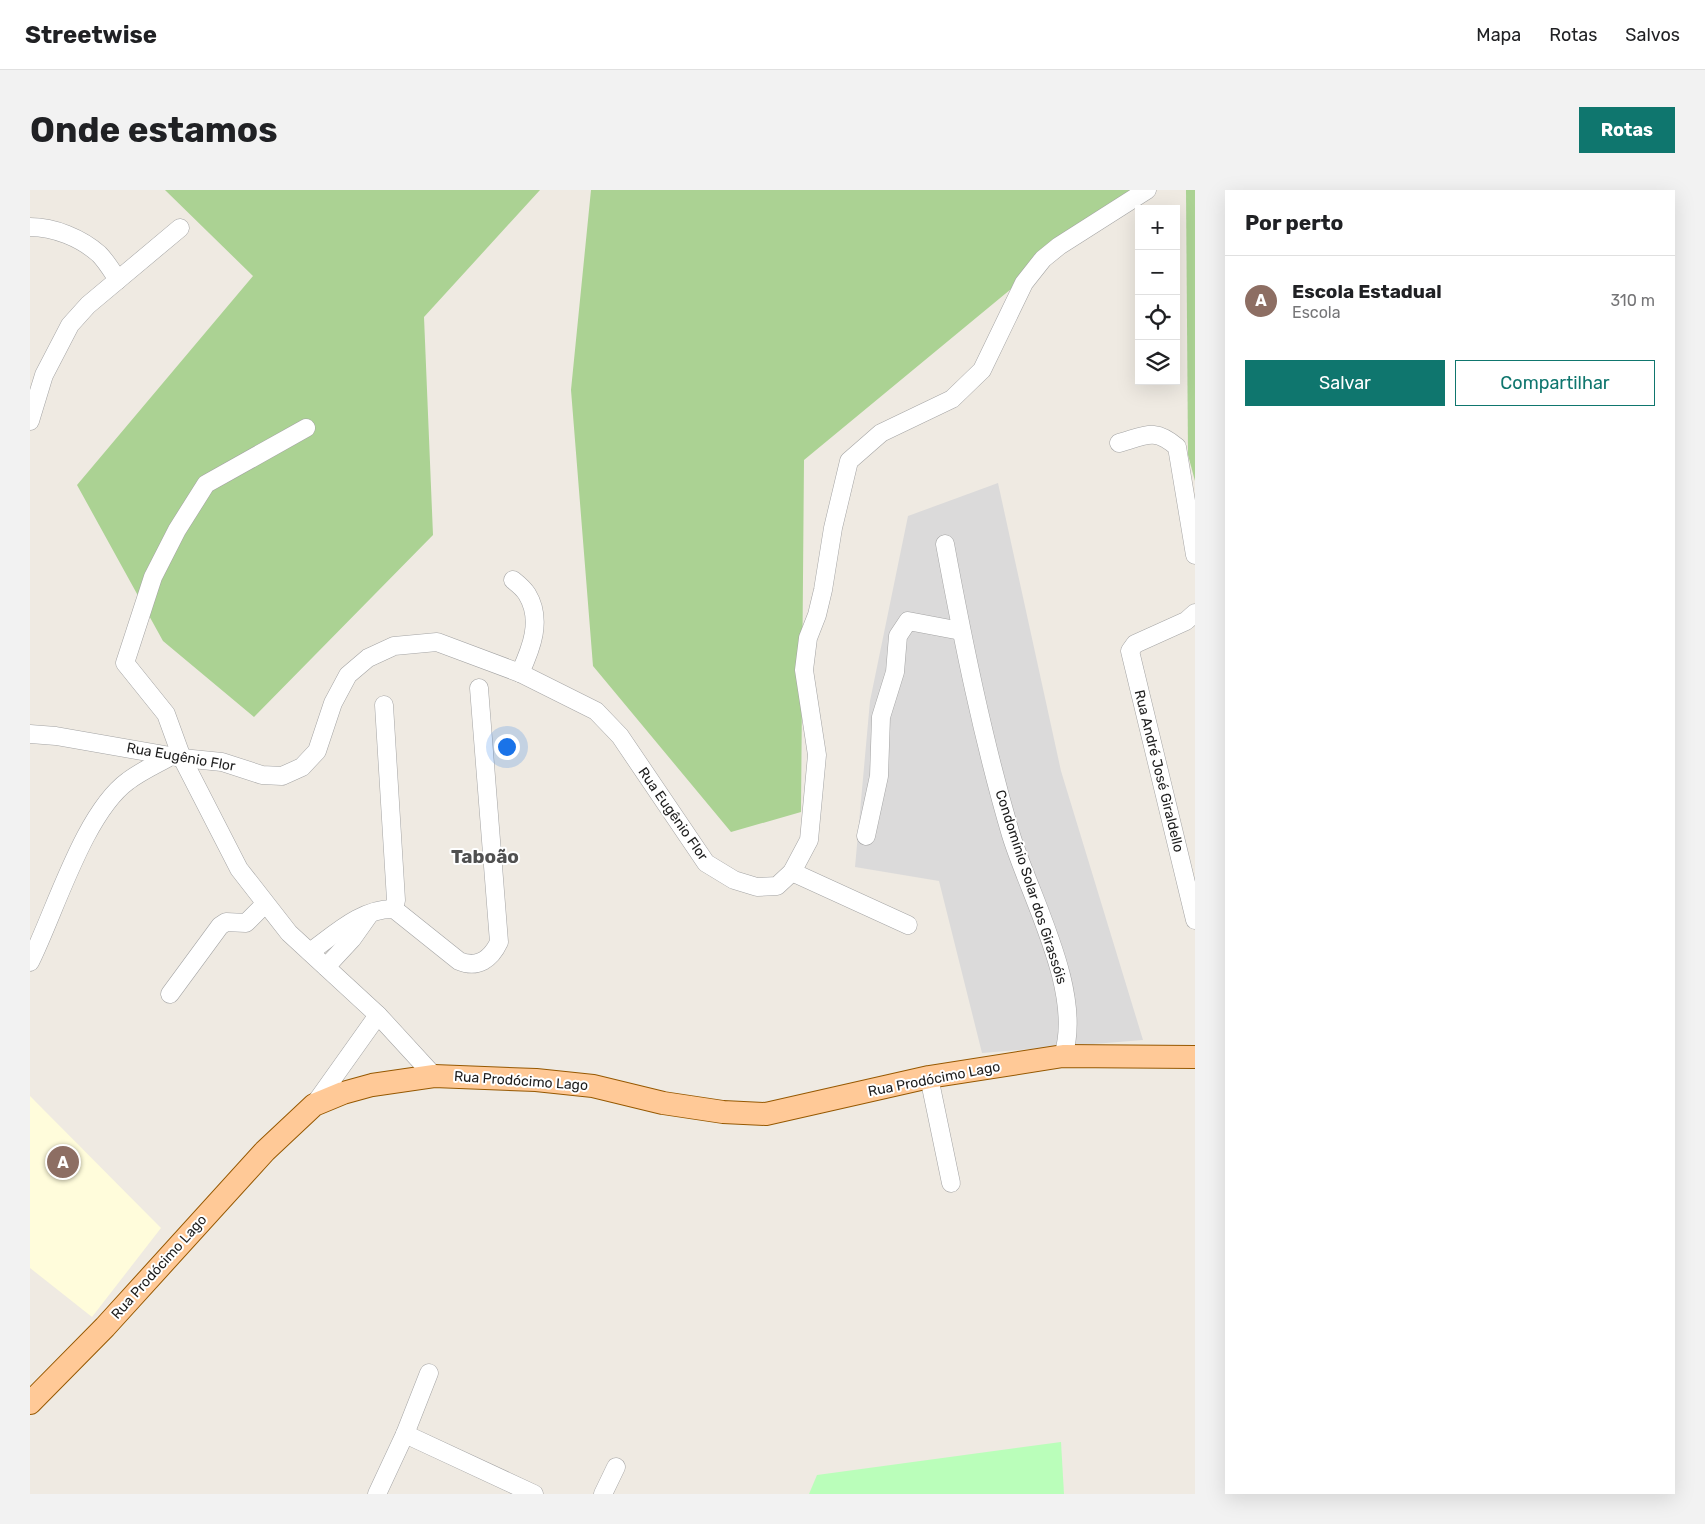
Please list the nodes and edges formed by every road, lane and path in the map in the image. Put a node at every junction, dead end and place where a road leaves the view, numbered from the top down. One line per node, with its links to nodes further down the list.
1 (1147, 190): 19 (street, Rua Eugênio Flor)
2 (30, 227): 4 (street)
3 (180, 228): 4 (street)
4 (118, 280): 5 (street)
5 (30, 421)
6 (306, 428): 17 (street)
7 (1119, 443): 9 (street)
8 (945, 544): 12 (street, Condomínio Solar dos Girassóis)
9 (1195, 555)
10 (514, 580): 13 (street)
11 (1195, 613): 22 (street, Rua André José Giraldello)
12 (961, 631): 18 (street); 30 (street, Condomínio Solar dos Girassóis)
13 (520, 673): 17 (street, Rua Eugênio Flor); 19 (street, Rua Eugênio Flor)
14 (480, 688): 21 (street)
15 (384, 705): 21 (street)
16 (30, 734): 17 (street, Rua Eugênio Flor)
17 (177, 757): 20 (street); 26 (street)
18 (866, 836)
19 (792, 872): 23 (street)
20 (265, 904): 25 (street); 28 (street)
21 (394, 909): 24 (street)
22 (1195, 920)
23 (908, 925)
24 (347, 934): 25 (street); 27 (street)
25 (310, 952): 27 (street)
26 (30, 962)
27 (326, 967): 29 (street)
28 (170, 994)
29 (378, 1015): 32 (street); 34 (street)
30 (1063, 1056): 31 (main road, Rua Prodócimo Lago); 33 (main road, Rua Prodócimo Lago)
31 (1195, 1057)
32 (434, 1076): 33 (main road, Rua Prodócimo Lago); 34 (main road, Rua Prodócimo Lago)
33 (929, 1077): 35 (street)
34 (314, 1105): 37 (main road, Rua Prodócimo Lago)
35 (951, 1183)
36 (429, 1373): 38 (street)
37 (30, 1403)
38 (405, 1434): 40 (street); 41 (street)
39 (616, 1467): 42 (street)
40 (377, 1494)
41 (534, 1494)
42 (603, 1494)

